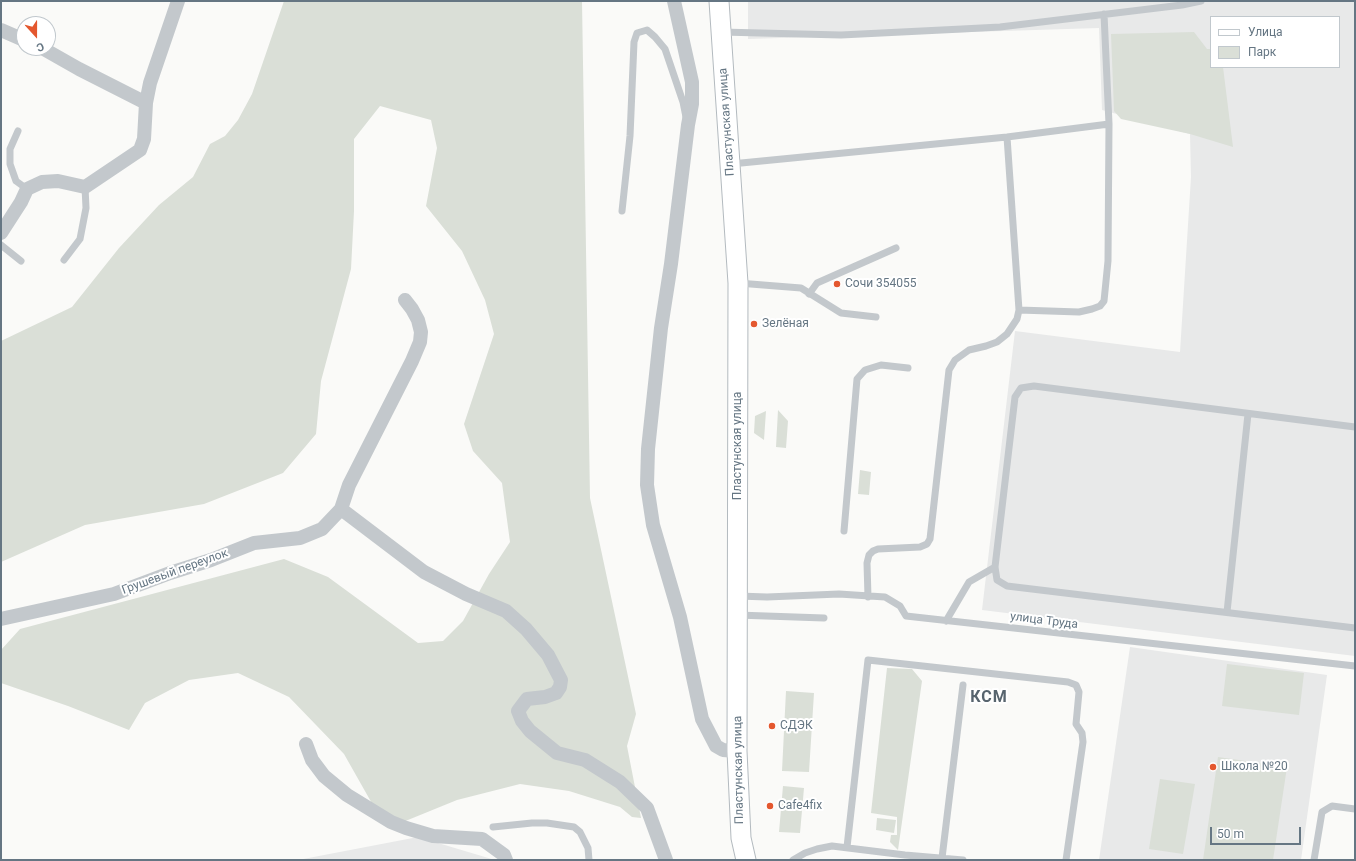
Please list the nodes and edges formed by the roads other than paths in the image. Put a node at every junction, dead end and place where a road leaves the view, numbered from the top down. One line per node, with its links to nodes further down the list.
1 (178, 1): 10 (street)
2 (674, 1): 12 (street)
3 (719, 1): 7 (main road, Пластунская улица)
4 (1201, 1): 5 (lane)
5 (1104, 14): 7 (lane); 11 (lane)
6 (1, 30): 8 (street)
7 (721, 32): 15 (main road, Пластунская улица)
8 (16, 37)
9 (56, 56): 10 (street)
10 (146, 103): 16 (street)
11 (1109, 124): 14 (lane); 27 (lane)
12 (688, 125): 18 (lane); 46 (street)
13 (18, 131): 17 (lane)
14 (1007, 137): 15 (lane); 27 (lane)
15 (730, 165): 24 (main road, Пластунская улица)
16 (85, 187): 17 (street); 22 (lane)
17 (27, 189): 19 (street)
18 (622, 211)
19 (1, 233)
20 (1, 246): 23 (lane)
21 (896, 248): 25 (lane)
22 (64, 260)
23 (21, 262)
24 (738, 283): 25 (lane); 35 (main road, Пластунская улица)
25 (809, 294): 28 (lane)
26 (405, 300): 32 (street, Грушевый переулок)
27 (1019, 310): 36 (lane)
28 (876, 317)
29 (908, 368): 33 (lane)
30 (1248, 414): 31 (lane); 34 (lane); 37 (lane)
31 (1355, 428)
32 (340, 510): 40 (street, Грушевый переулок); 54 (street)
33 (844, 531)
34 (995, 567): 37 (lane); 41 (lane)
35 (738, 596): 36 (lane, улица Труда); 38 (main road, Пластунская улица)
36 (868, 597): 41 (lane, улица Труда)
37 (1227, 612): 42 (lane)
38 (737, 615): 39 (lane); 46 (main road, Пластунская улица)
39 (824, 618)
40 (1, 619)
41 (946, 621): 43 (lane, улица Труда)
42 (1355, 628)
43 (1355, 666)
44 (963, 685): 51 (lane)
45 (306, 744): 52 (street)
46 (737, 751): 55 (main road, Пластунская улица)
47 (1355, 809): 59 (lane)
48 (493, 827): 53 (lane)
49 (847, 848): 50 (lane); 56 (lane); 58 (lane)
50 (916, 858): 51 (lane)
51 (942, 858): 57 (lane)
52 (506, 860)
53 (589, 860)
54 (666, 860)
55 (746, 860)
56 (793, 860)
57 (963, 860)
58 (1066, 860)
59 (1314, 860)

